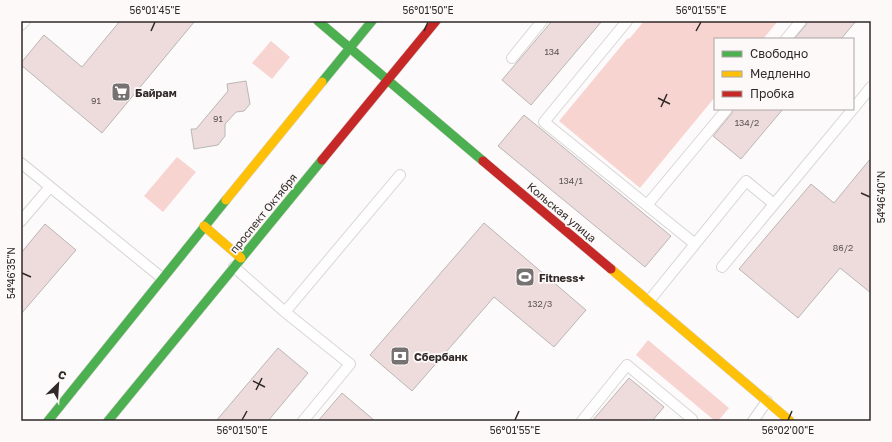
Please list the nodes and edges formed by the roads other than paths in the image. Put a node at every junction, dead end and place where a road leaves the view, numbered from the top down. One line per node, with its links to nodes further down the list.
1 (25, 21): 8 (lane)
2 (318, 21): 10 (main road, Кольская улица)
3 (372, 21): 10 (main road)
4 (436, 21): 12 (main road, проспект Октября)
5 (542, 21): 11 (lane)
6 (627, 21): 21 (lane)
7 (800, 21): 9 (lane)
8 (21, 26)
9 (787, 38)
10 (349, 48): 12 (main road, Кольская улица); 23 (main road)
11 (512, 58)
12 (387, 80): 25 (main road, проспект Октября); 29 (main road, Кольская улица)
13 (871, 87): 14 (lane)
14 (854, 108)
15 (726, 110): 21 (lane)
16 (852, 110): 20 (lane)
17 (21, 163): 19 (lane)
18 (400, 175): 30 (lane)
19 (50, 187): 22 (lane); 28 (lane)
20 (774, 204): 24 (lane); 27 (lane)
21 (647, 205): 24 (lane)
22 (21, 221)
23 (204, 226): 25 (main road); 28 (main road)
24 (695, 244): 29 (lane)
25 (242, 258): 26 (main road, проспект Октября)
26 (234, 267): 30 (lane); 34 (main road, проспект Октября)
27 (722, 267)
28 (162, 278): 33 (main road)
29 (648, 301): 31 (main road, Кольская улица)
30 (285, 312): 35 (lane)
31 (767, 401): 37 (lane); 38 (main road, Кольская улица)
32 (693, 420): 36 (lane)
33 (48, 421)
34 (108, 421)
35 (303, 421)
36 (582, 421)
37 (753, 421)
38 (790, 421)

